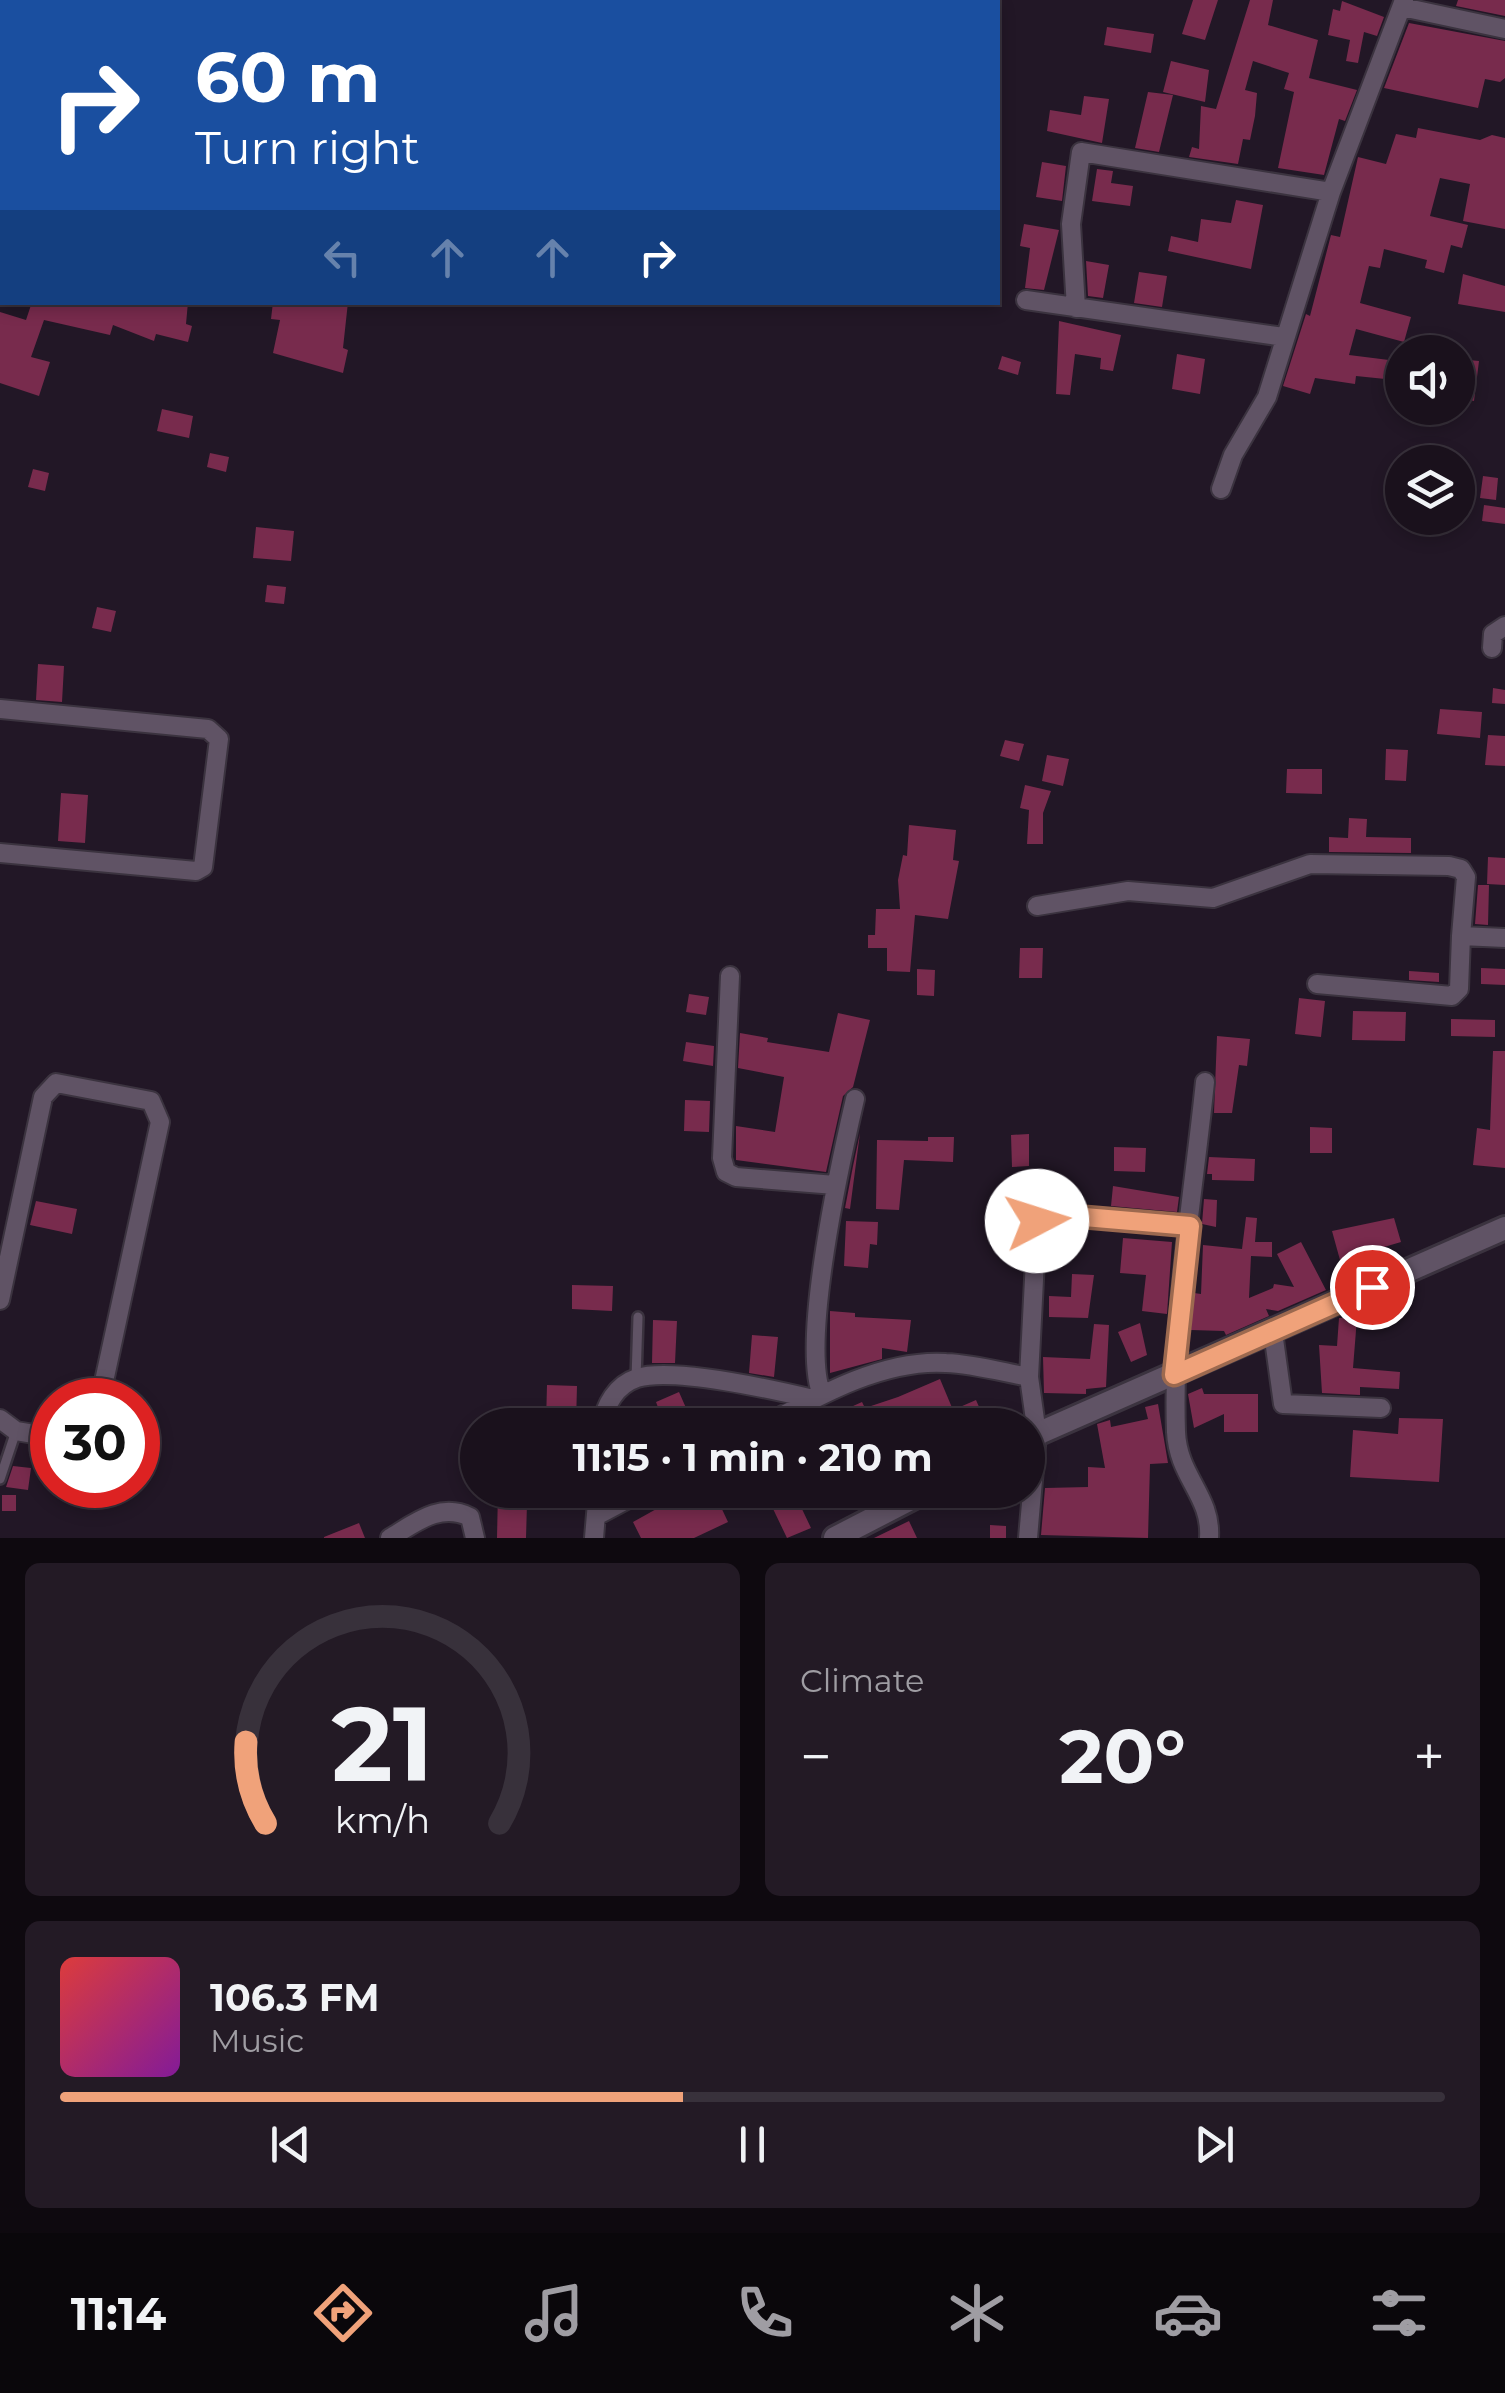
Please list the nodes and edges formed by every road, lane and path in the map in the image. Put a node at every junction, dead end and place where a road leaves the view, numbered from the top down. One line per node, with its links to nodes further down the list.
1 (1403, 4): 2 (street); 3 (street)
2 (1505, 29)
3 (1331, 192): 5 (street); 6 (street)
4 (1026, 300): 5 (street)
5 (1076, 308): 6 (street)
6 (1284, 337): 7 (street)
7 (1221, 489)
8 (1505, 626): 9 (street)
9 (1492, 648)
10 (0, 709): 11 (street)
11 (0, 854)
12 (1037, 906): 13 (street)
13 (1461, 936): 14 (street); 16 (street)
14 (1505, 938)
15 (730, 976): 19 (street)
16 (1317, 984)
17 (1205, 1082): 20 (street)
18 (855, 1099): 19 (street)
19 (835, 1185): 30 (street)
20 (1190, 1226): 26 (street); 27 (street)
21 (1505, 1228): 25 (street)
22 (6, 1242): 23 (street); 28 (street)
23 (0, 1300)
24 (638, 1317): 29 (lane)
25 (1273, 1332): 26 (street); 34 (street)
26 (1174, 1375): 37 (street); 50 (street)
27 (1029, 1377): 30 (street); 33 (street)
28 (105, 1378)
29 (636, 1378): 30 (street); 31 (street)
30 (818, 1397): 32 (street)
31 (607, 1408)
32 (797, 1408)
33 (1031, 1408)
34 (1381, 1408)
35 (0, 1419): 36 (street)
36 (16, 1430): 38 (street); 39 (lane)
37 (1045, 1430)
38 (30, 1433)
39 (0, 1479)
40 (597, 1508): 44 (street)
41 (611, 1508): 44 (street)
42 (893, 1508): 48 (street)
43 (1029, 1508): 49 (street)
44 (596, 1516): 47 (street)
45 (390, 1538): 46 (street)
46 (475, 1538)
47 (594, 1538)
48 (835, 1538)
49 (1028, 1538)
50 (1209, 1538)

